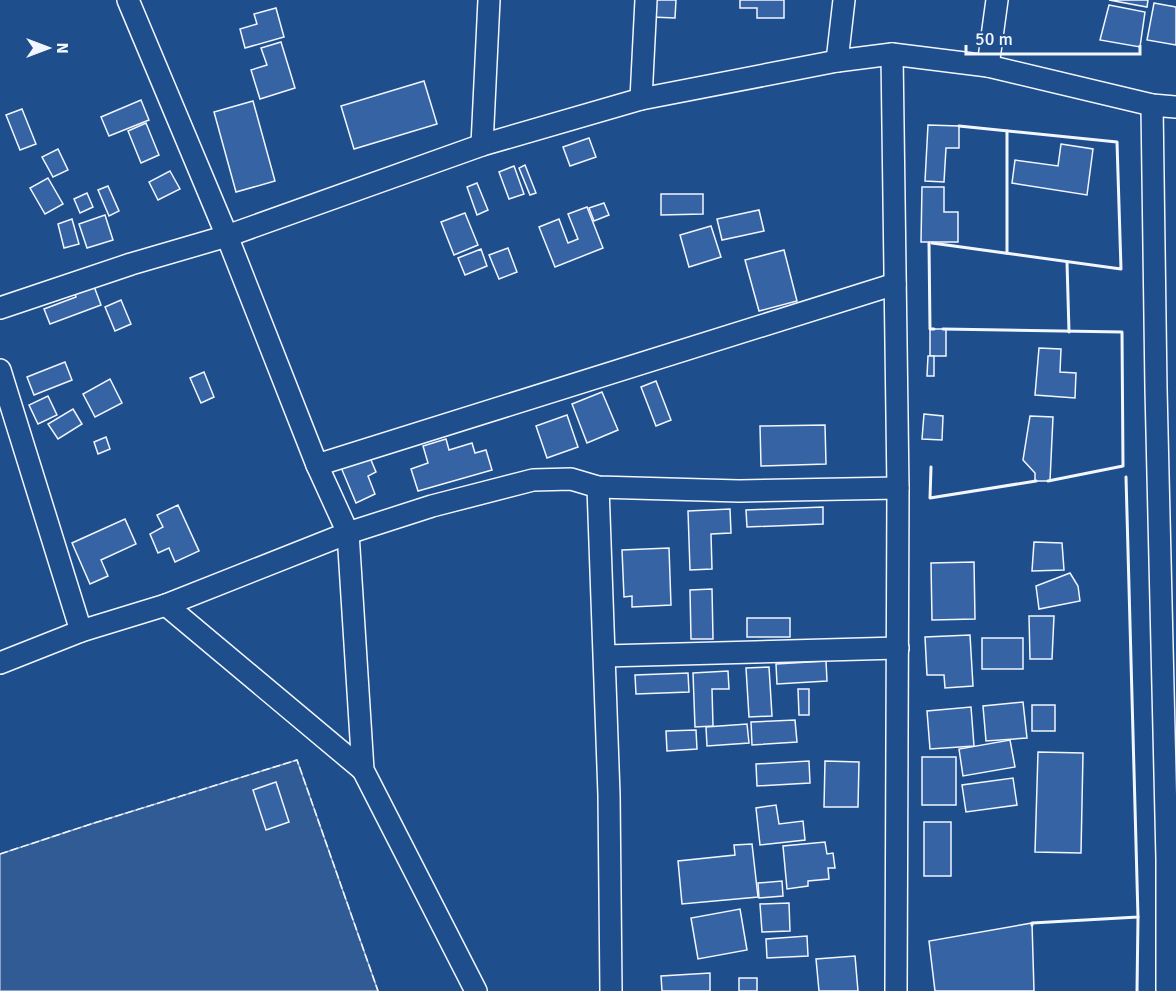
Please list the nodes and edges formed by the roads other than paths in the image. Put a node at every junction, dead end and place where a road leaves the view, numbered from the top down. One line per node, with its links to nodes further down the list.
1 (128, 0): 13 (street)
2 (489, 0): 12 (street)
3 (646, 0): 9 (street)
4 (844, 0): 7 (street)
5 (997, 0): 8 (street)
6 (892, 54): 7 (street); 8 (street); 14 (street)
7 (837, 61): 9 (street)
8 (988, 66): 10 (street)
9 (640, 99): 12 (street)
10 (1152, 105): 11 (street); 30 (street)
11 (1176, 107)
12 (482, 145): 13 (street)
13 (227, 236): 15 (street); 17 (street)
14 (895, 284): 17 (street); 19 (street)
15 (0, 308)
16 (0, 370): 22 (street)
17 (317, 465): 20 (street)
18 (598, 487): 19 (street); 20 (street); 24 (street)
19 (898, 488): 23 (street)
20 (348, 533): 21 (street); 26 (street)
21 (166, 605): 22 (street); 26 (street)
22 (81, 631): 25 (street)
23 (898, 648): 24 (street); 29 (street)
24 (605, 656): 28 (street)
25 (0, 663)
26 (363, 770): 27 (street)
27 (476, 991)
28 (612, 991)
29 (896, 991)
30 (1167, 991)

